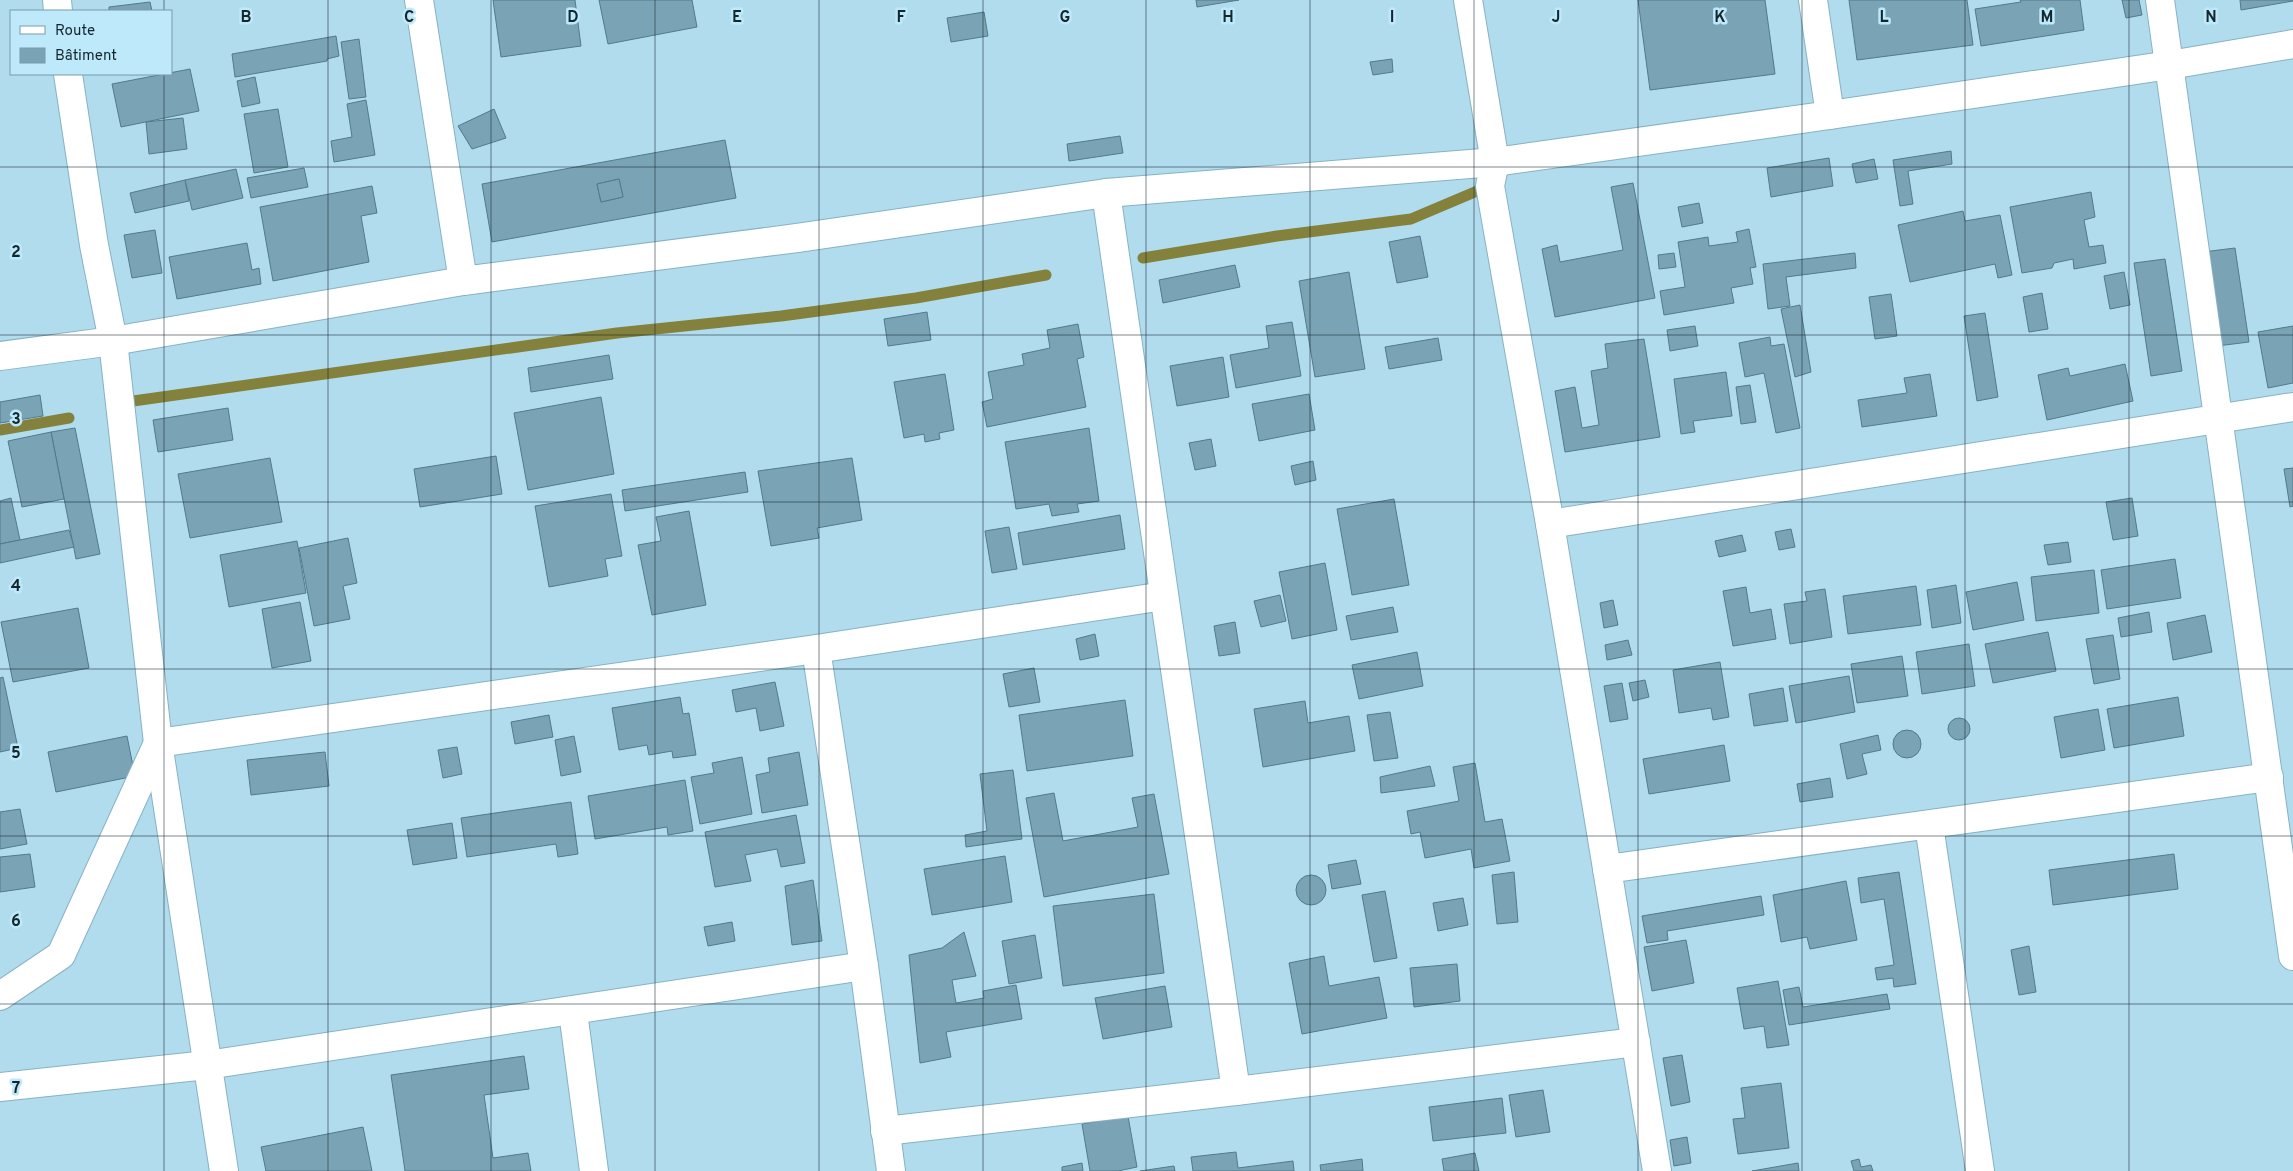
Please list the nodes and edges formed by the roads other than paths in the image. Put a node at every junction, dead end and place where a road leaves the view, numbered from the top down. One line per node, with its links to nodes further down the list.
1 (419, 0): 11 (street)
2 (1468, 0): 9 (street)
3 (1813, 0): 8 (street)
4 (2160, 0): 6 (street)
5 (2293, 44): 6 (street)
6 (2170, 65): 8 (street); 15 (street)
7 (68, 75): 12 (street)
8 (1830, 116): 9 (street)
9 (1495, 162): 10 (street); 16 (street)
10 (1106, 193): 11 (street); 17 (street)
11 (463, 281): 12 (street)
12 (113, 341): 13 (street); 19 (street)
13 (0, 356)
14 (2293, 408): 15 (street)
15 (2218, 419): 16 (street); 20 (street)
16 (1550, 524): 22 (street)
17 (1164, 596): 18 (street); 30 (street)
18 (816, 649): 19 (street); 24 (street)
19 (158, 744): 25 (street); 28 (street)
20 (2269, 776): 21 (street); 23 (street)
21 (1929, 825): 22 (street); 36 (street)
22 (1607, 870): 27 (street)
23 (2293, 956)
24 (864, 966): 26 (street); 31 (street)
25 (0, 996)
26 (573, 1012): 28 (street); 33 (street)
27 (1636, 1042): 30 (street); 35 (street)
28 (207, 1065): 29 (street); 32 (street)
29 (0, 1087)
30 (1236, 1091): 31 (street)
31 (885, 1131): 34 (street)
32 (224, 1171)
33 (594, 1171)
34 (891, 1171)
35 (1657, 1171)
36 (1980, 1171)

